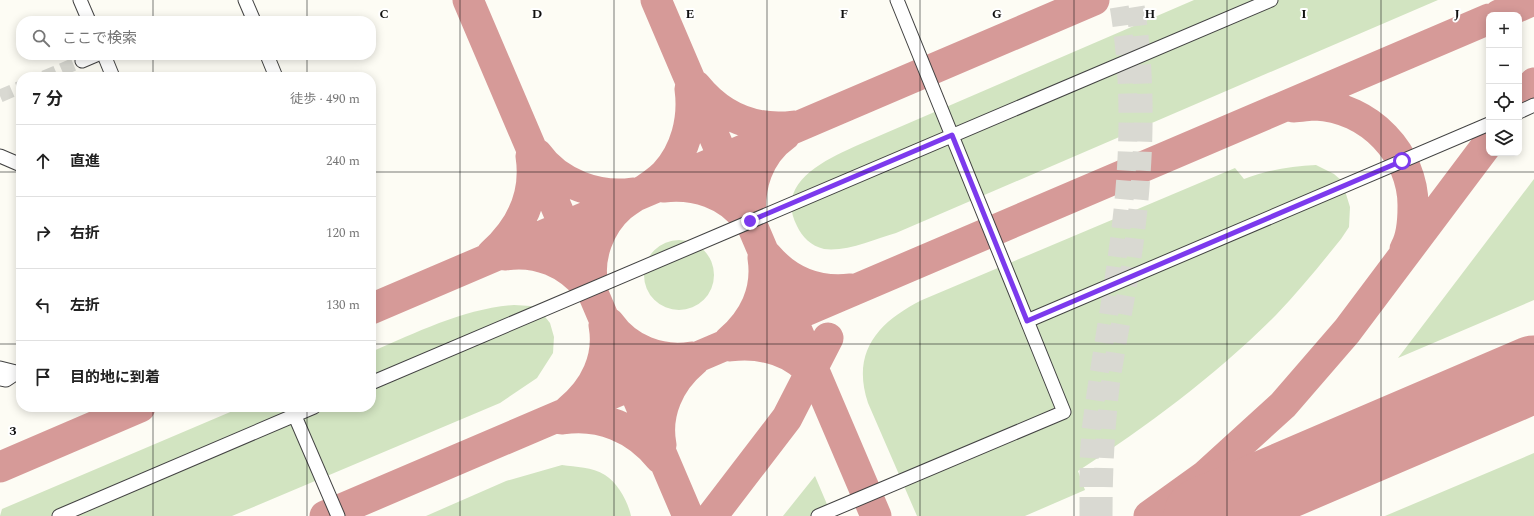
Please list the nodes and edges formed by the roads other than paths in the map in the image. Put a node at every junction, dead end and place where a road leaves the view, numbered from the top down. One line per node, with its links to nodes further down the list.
1 (80, 0): 5 (lane)
2 (245, 0): 6 (lane)
3 (897, 0): 14 (lane)
4 (1271, 0): 14 (lane)
5 (87, 16)
6 (252, 16)
7 (106, 60): 9 (lane)
8 (269, 60): 10 (lane)
9 (111, 72)
10 (274, 72)
11 (1534, 105): 12 (lane)
12 (1522, 111)
13 (1486, 125): 17 (lane)
14 (952, 135): 17 (lane); 22 (lane)
15 (0, 156): 16 (lane)
16 (16, 163)
17 (1027, 321): 27 (lane)
18 (0, 368): 19 (lane)
19 (16, 371)
20 (16, 373): 21 (lane)
21 (0, 379)
22 (376, 381)
23 (291, 412): 25 (lane)
24 (293, 412): 26 (lane)
25 (59, 516)
26 (338, 516)
27 (818, 516)

